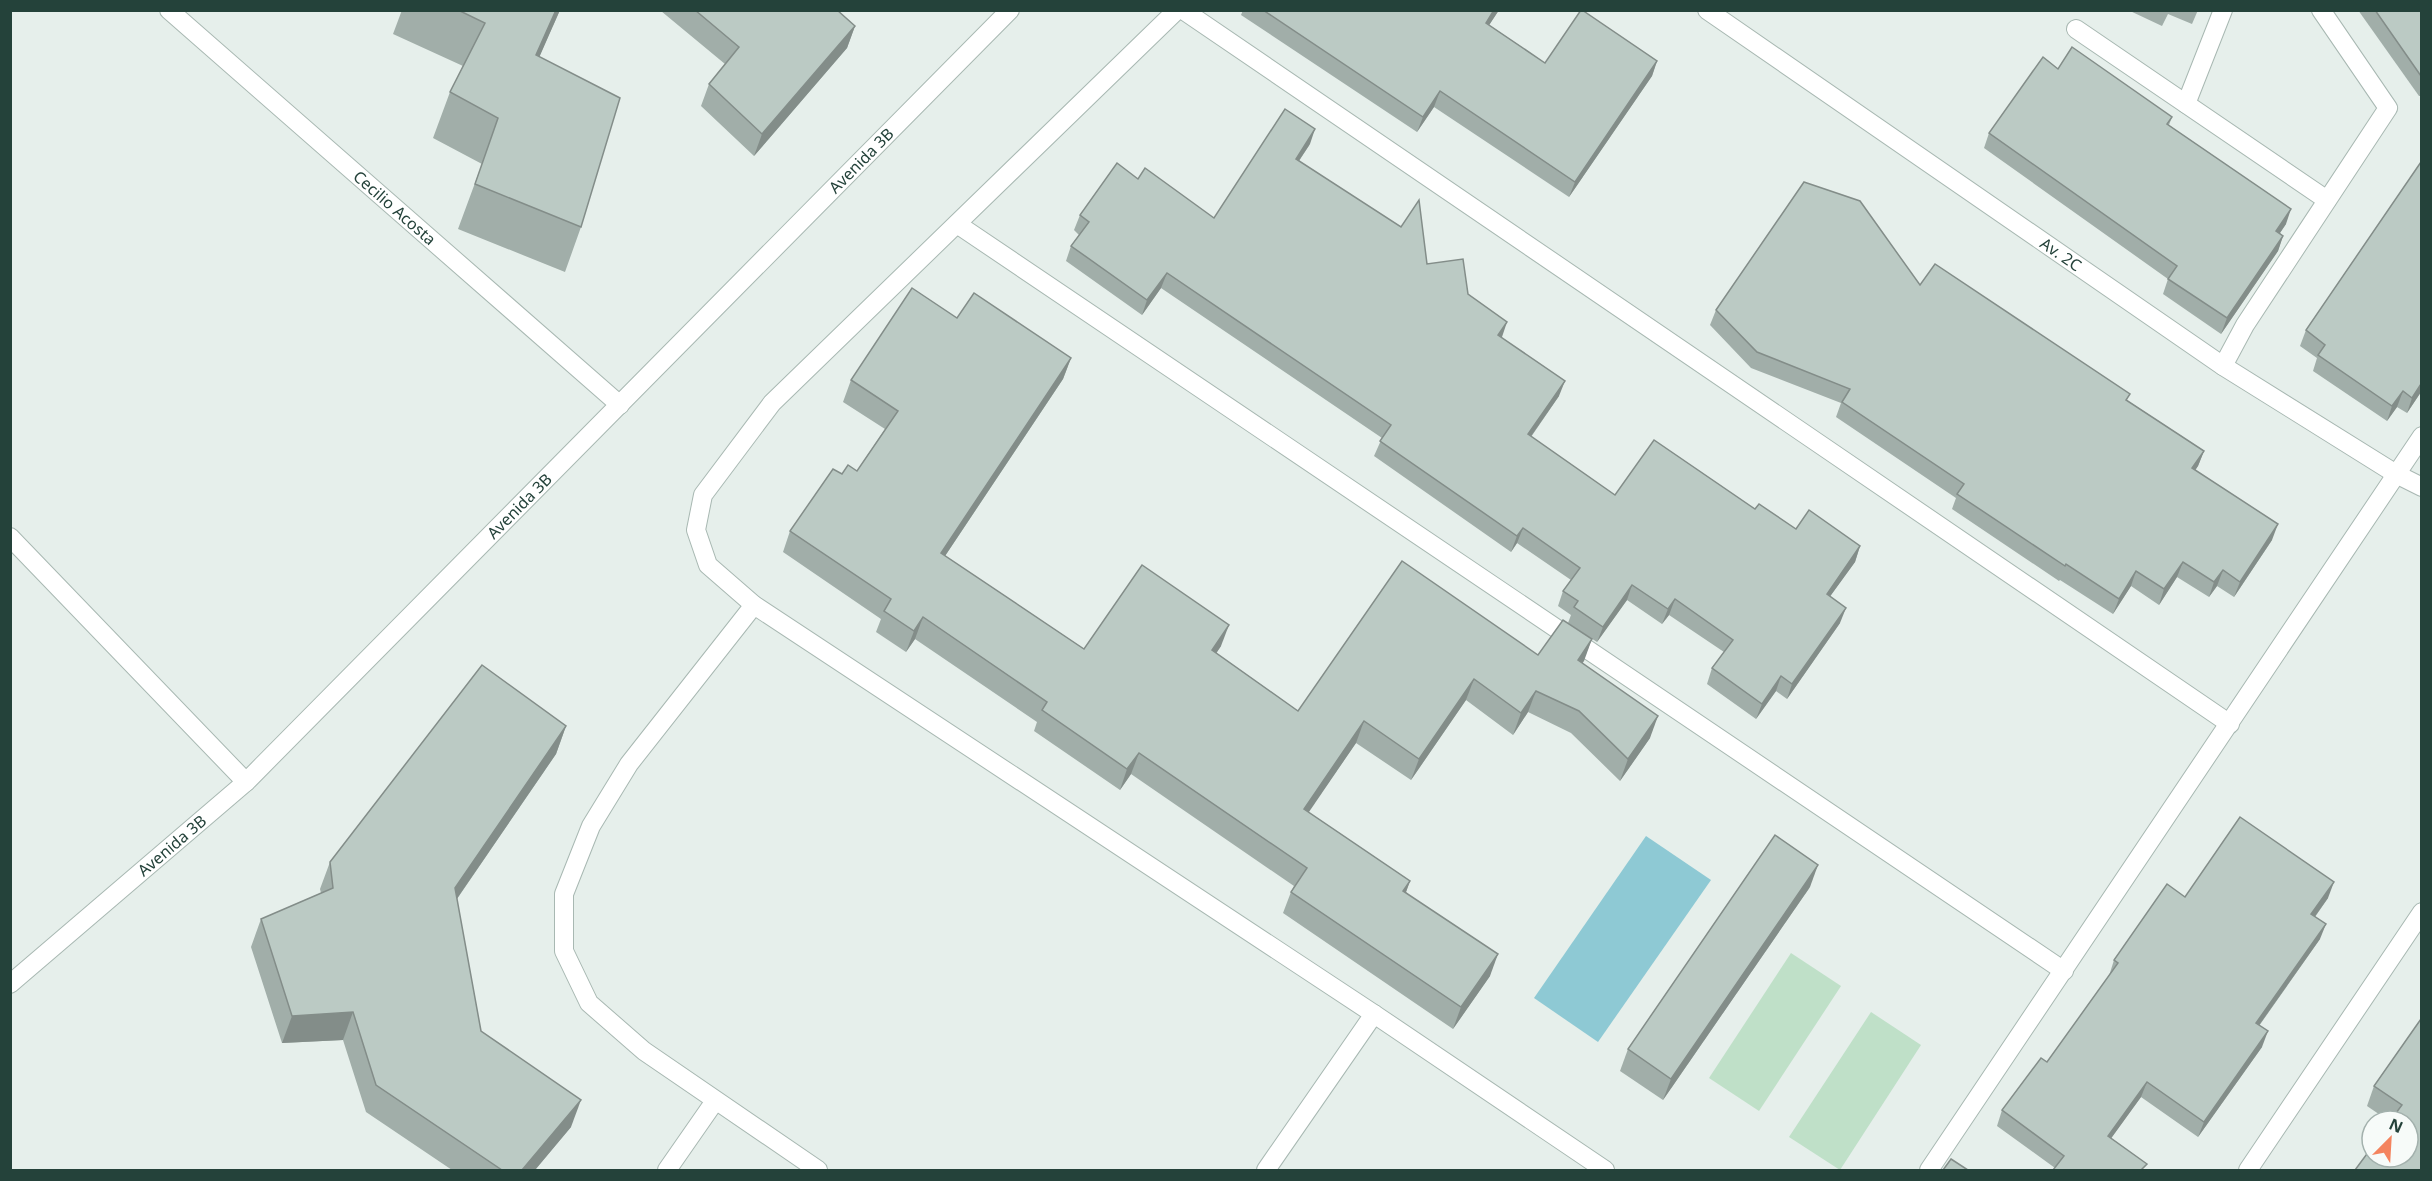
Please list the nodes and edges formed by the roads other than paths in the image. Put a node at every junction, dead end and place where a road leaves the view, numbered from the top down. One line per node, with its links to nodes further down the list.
1 (169, 10): 13 (street, Cecilio Acosta)
2 (1010, 10): 13 (street, Avenida 3B)
3 (1177, 10): 11 (street)
4 (1183, 10): 19 (street)
5 (1707, 10): 12 (street, Av. 2C)
6 (2223, 10): 9 (street)
7 (2321, 10): 10 (street)
8 (2076, 29): 9 (street)
9 (2186, 104): 10 (street)
10 (2327, 200): 12 (street)
11 (957, 224): 18 (street); 22 (street)
12 (2223, 366): 15 (street, Av. 2C)
13 (620, 405): 20 (street, Avenida 3B)
14 (2421, 436): 15 (street)
15 (2396, 474): 16 (street, Av. 2C); 19 (street)
16 (2421, 487)
17 (10, 537): 20 (street)
18 (754, 605): 24 (street); 25 (street)
19 (2230, 724): 22 (street)
20 (246, 782): 23 (street, Avenida 3B)
21 (2421, 912): 31 (street)
22 (2064, 971): 30 (street)
23 (10, 984)
24 (1374, 1014): 28 (street); 29 (street)
25 (715, 1101): 26 (street); 27 (street)
26 (667, 1170)
27 (818, 1170)
28 (1266, 1170)
29 (1605, 1170)
30 (1929, 1170)
31 (2248, 1170)

